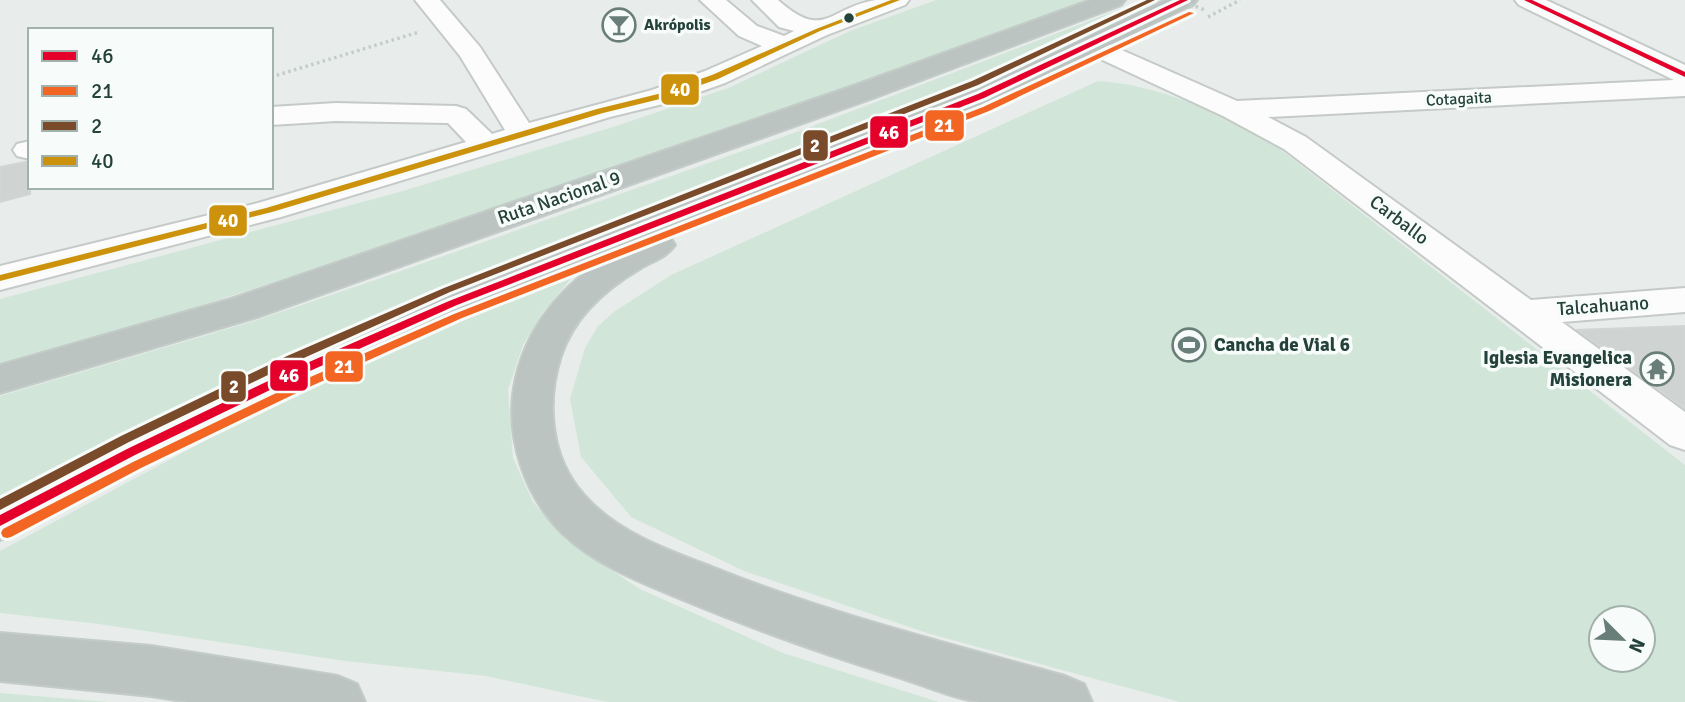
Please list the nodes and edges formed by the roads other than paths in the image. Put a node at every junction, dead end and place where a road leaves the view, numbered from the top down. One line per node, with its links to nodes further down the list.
1 (427, 0): 16 (street)
2 (712, 0): 10 (street)
3 (764, 0): 8 (street)
4 (897, 0): 8 (street)
5 (1112, 0): 21 (highway, Ruta Nacional 9)
6 (1527, 0): 11 (street)
7 (1195, 5): 9 (highway)
8 (818, 30): 10 (street)
9 (1090, 45): 13 (highway); 14 (street, Carballo)
10 (786, 46): 16 (street)
11 (1685, 75)
12 (1685, 88): 14 (street, Cotagaita)
13 (981, 96): 23 (highway); 26 (highway)
14 (1233, 110): 20 (street, Carballo)
15 (273, 116): 17 (street)
16 (522, 134): 17 (street)
17 (486, 145): 18 (street)
18 (0, 278)
19 (1685, 300): 20 (street, Talcahuano)
20 (1522, 313): 22 (street, Carballo)
21 (0, 379)
22 (1685, 434)
23 (0, 520)
24 (0, 657): 25 (highway)
25 (338, 702)
26 (1065, 702)

